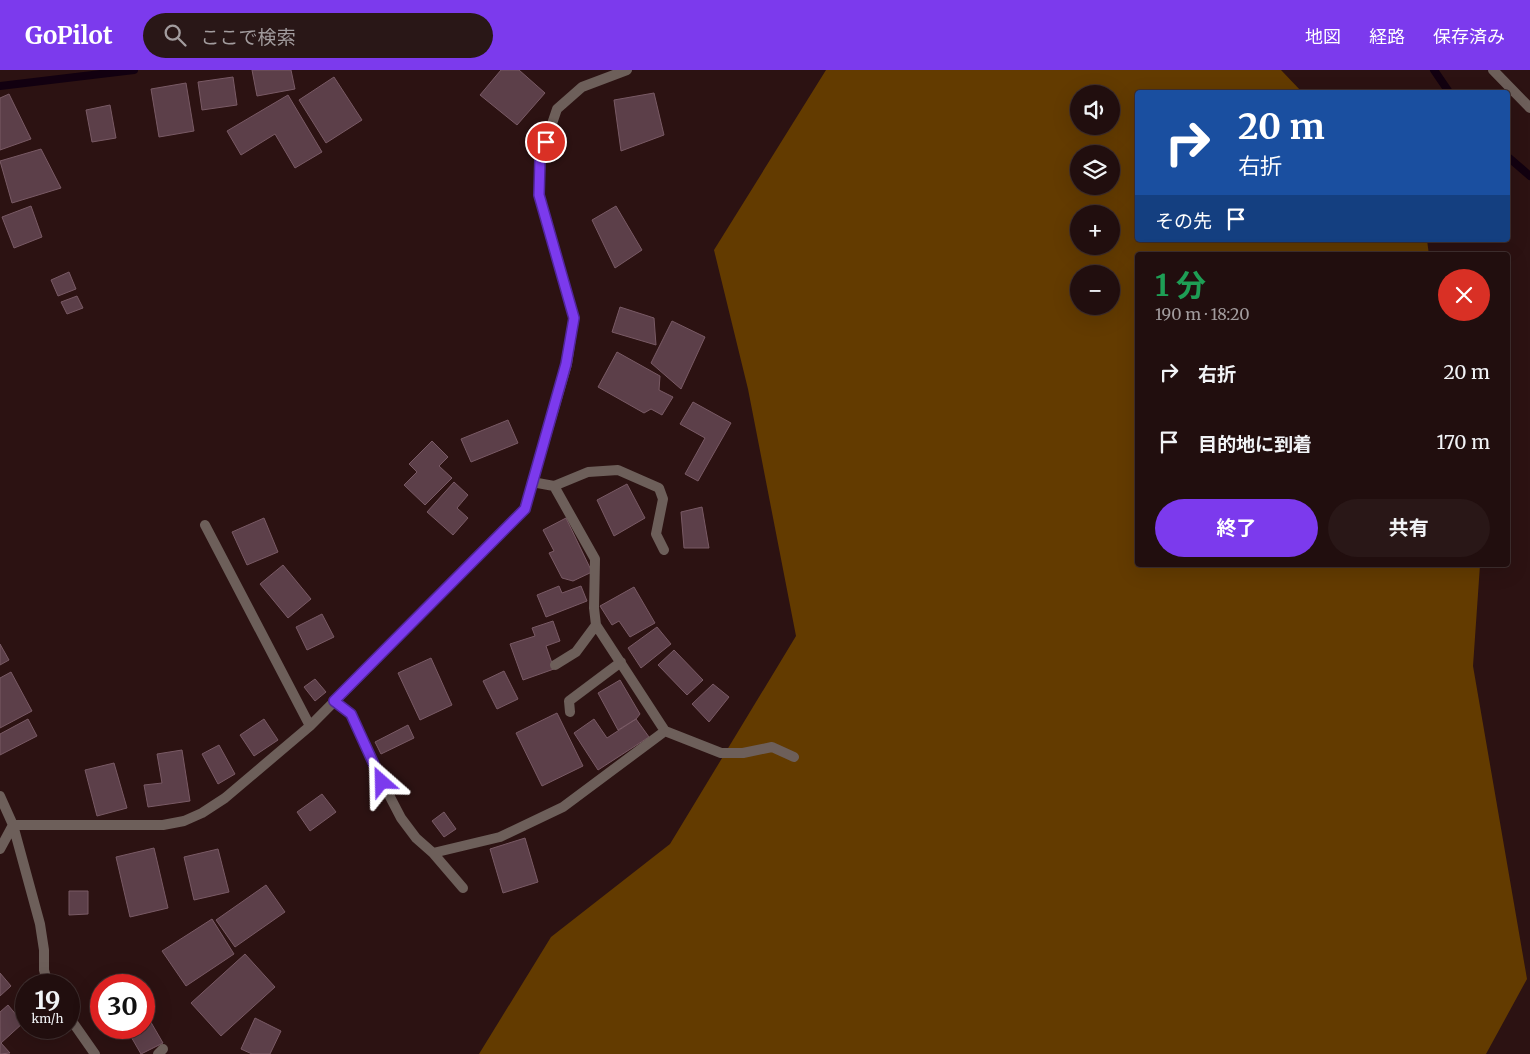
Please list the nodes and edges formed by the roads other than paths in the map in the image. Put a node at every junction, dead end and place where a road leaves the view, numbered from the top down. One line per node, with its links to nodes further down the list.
1 (627, 70): 4 (street)
2 (1493, 70): 3 (street)
3 (1530, 108)
4 (532, 482): 5 (street); 11 (street)
5 (554, 486): 7 (street); 8 (street)
6 (205, 525): 13 (street)
7 (664, 550)
8 (596, 625): 9 (street); 10 (street)
9 (621, 662): 12 (street); 14 (street)
10 (555, 665)
11 (334, 701): 13 (street); 19 (street)
12 (570, 712)
13 (310, 726): 17 (street)
14 (665, 731): 15 (street); 19 (street)
15 (794, 757)
16 (0, 796): 17 (street)
17 (14, 825): 18 (street); 21 (street)
18 (0, 849)
19 (433, 853): 20 (street)
20 (463, 888)
21 (45, 974)
22 (80, 1033): 23 (street)
23 (95, 1054)

